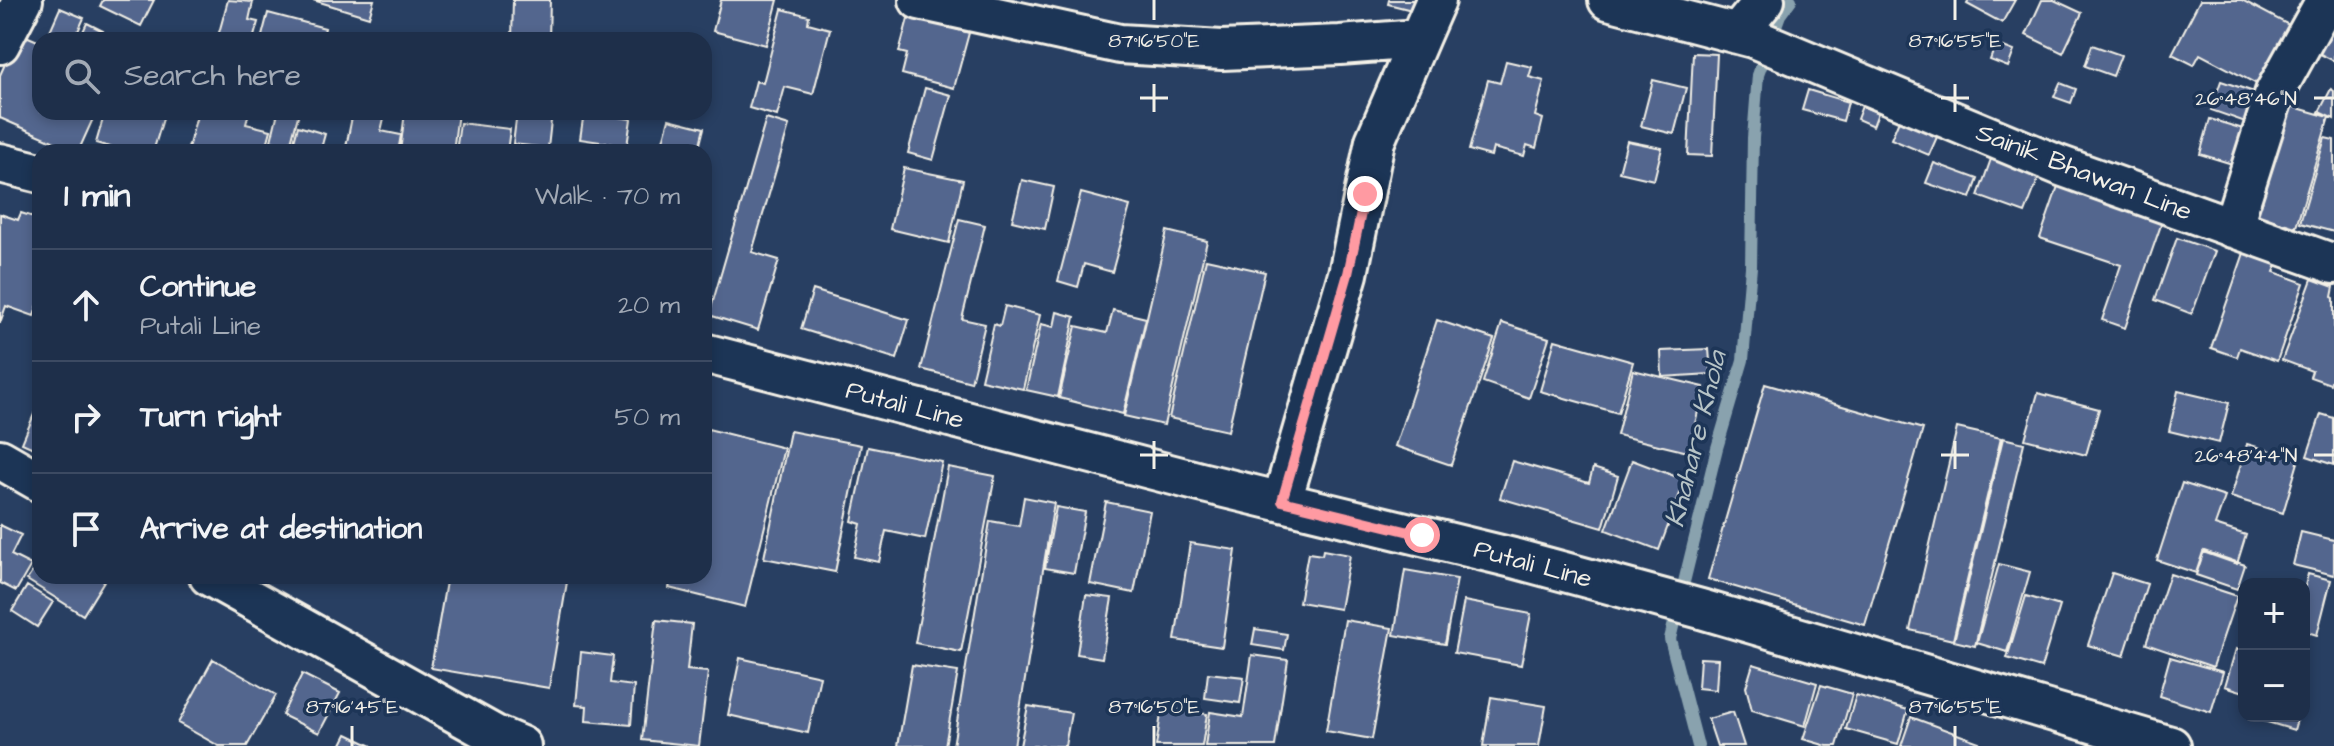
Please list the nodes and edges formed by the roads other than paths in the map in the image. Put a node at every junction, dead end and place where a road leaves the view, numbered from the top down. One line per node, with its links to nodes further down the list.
1 (23, 0): 9 (street)
2 (919, 0): 8 (street)
3 (1436, 0): 8 (street)
4 (1608, 0): 7 (street, Sainik Bhawan Line)
5 (1765, 0): 7 (street)
6 (2326, 0): 12 (street)
7 (1745, 36): 12 (street, Sainik Bhawan Line)
8 (1419, 39): 17 (street)
9 (0, 44)
10 (0, 163): 11 (street)
11 (32, 171)
12 (2232, 228): 13 (street, Sainik Bhawan Line)
13 (2334, 264)
14 (712, 355): 17 (street, Putali Line)
15 (0, 459): 16 (street)
16 (32, 477)
17 (1282, 501): 20 (street, Putali Line)
18 (223, 584): 19 (street)
19 (521, 746)
20 (2171, 746)

